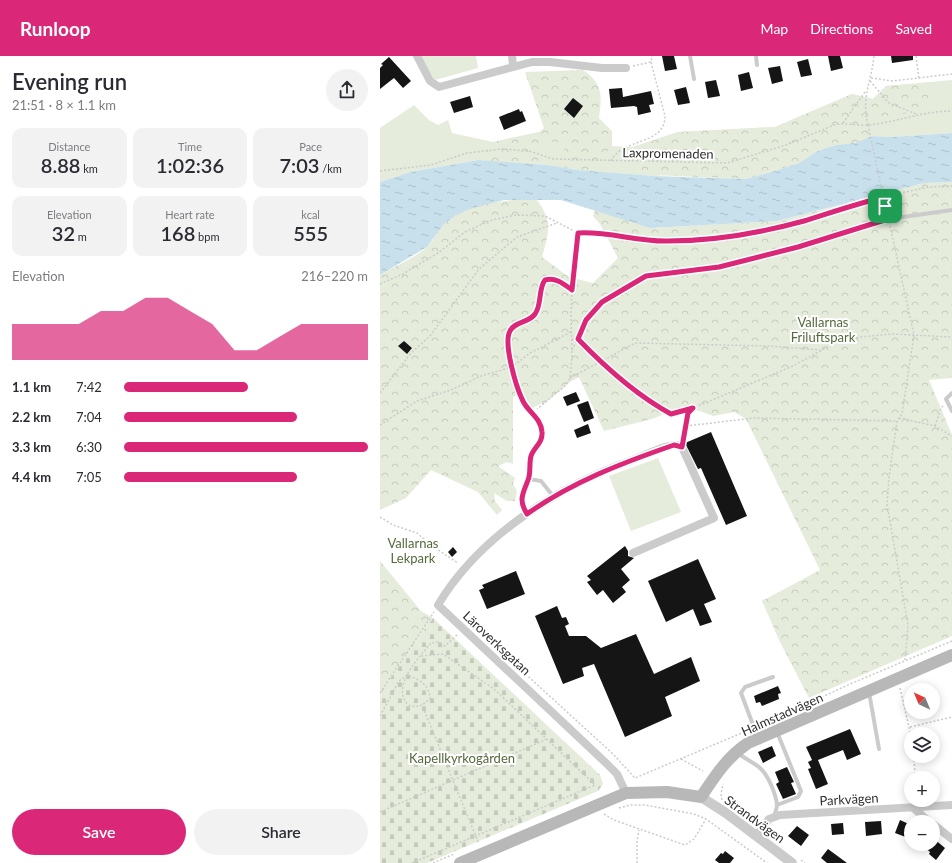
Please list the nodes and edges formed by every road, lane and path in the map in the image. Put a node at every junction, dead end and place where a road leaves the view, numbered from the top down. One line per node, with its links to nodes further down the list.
1 (417, 56): 10 (street)
2 (512, 56): 10 (street)
3 (652, 56): 8 (path)
4 (690, 56): 14 (lane)
5 (756, 56): 9 (lane)
6 (874, 56): 13 (path)
7 (916, 56): 15 (path)
8 (651, 62): 11 (path); 22 (path)
9 (758, 65)
10 (513, 66): 11 (street)
11 (626, 68)
12 (952, 74): 15 (path)
13 (871, 78): 15 (path); 16 (path)
14 (694, 79)
15 (919, 79)
16 (870, 81): 17 (path); 19 (path)
17 (865, 91): 20 (path); 21 (path)
18 (952, 111): 19 (path, Laxpromenaden)
19 (916, 114): 21 (path, Laxpromenaden)
20 (842, 123): 21 (path, Laxpromenaden); 22 (path, Laxpromenaden)
21 (868, 125): 26 (path, bridge)
22 (611, 162): 23 (path, Laxpromenaden)
23 (380, 171)
24 (952, 186): 25 (path)
25 (892, 195): 26 (path); 30 (path)
26 (885, 206): 28 (path)
27 (952, 210): 28 (lane)
28 (888, 219): 34 (path); 36 (path)
29 (557, 223): 30 (path); 31 (path); 42 (path)
30 (578, 233): 32 (path)
31 (380, 284)
32 (572, 290): 33 (path); 40 (path)
33 (572, 332): 37 (path); 40 (path)
34 (914, 334): 35 (path); 38 (path); 49 (path)
35 (952, 337)
36 (578, 339): 37 (path); 39 (path)
37 (572, 350): 41 (path)
38 (821, 350): 39 (path); 46 (path)
39 (600, 362): 41 (path); 46 (path)
40 (512, 367): 44 (path); 51 (path)
41 (570, 378): 48 (path)
42 (380, 393)
43 (952, 393): 45 (lane)
44 (522, 399): 48 (lane)
45 (947, 402): 47 (lane); 53 (path)
46 (693, 408): 52 (path)
47 (952, 411)
48 (532, 413): 56 (lane)
49 (900, 418): 50 (path); 53 (path)
50 (897, 421): 52 (path); 68 (path)
51 (380, 424)
52 (686, 426): 55 (path)
53 (935, 426): 54 (path)
54 (952, 436)
55 (682, 447): 57 (street); 60 (street)
56 (529, 479): 57 (lane); 58 (lane)
57 (553, 496): 58 (street)
58 (527, 514): 61 (street)
59 (380, 517): 61 (path)
60 (632, 553)
61 (464, 569): 62 (street)
62 (438, 605): 73 (path); 86 (street, Läroverksgatan)
63 (460, 632): 67 (path)
64 (952, 641): 68 (path)
65 (495, 646): 83 (path)
66 (952, 655): 72 (main road, Halmstadvägen)
67 (420, 656): 69 (path); 80 (path)
68 (905, 660): 79 (path)
69 (407, 675): 74 (path); 74 (path); 75 (path)
70 (773, 677): 79 (lane)
71 (900, 688): 77 (path)
72 (868, 690): 78 (main road, Halmstadvägen); 81 (lane)
73 (380, 692)
74 (422, 705): 85 (path)
75 (380, 716)
76 (952, 717): 77 (path)
77 (910, 727)
78 (776, 730): 79 (main road, Halmstadvägen); 88 (lane)
79 (756, 733): 82 (main road, Halmstadvägen); 83 (path)
80 (547, 738): 85 (path); 99 (path)
81 (880, 749)
82 (736, 751): 87 (main road, Halmstadvägen); 88 (lane)
83 (682, 758): 84 (path)
84 (703, 771)
85 (453, 781): 93 (path); 99 (path)
86 (626, 793): 87 (main road); 92 (main road)
87 (701, 797): 100 (street, Strandvägen)
88 (777, 805): 95 (lane)
89 (952, 805): 90 (street, Parkvägen)
90 (913, 808): 94 (street); 95 (street, Parkvägen)
91 (617, 809): 96 (path)
92 (603, 810): 97 (path); 104 (main road)
93 (380, 812)
94 (922, 815)
95 (774, 817): 100 (street)
96 (706, 819): 97 (path); 106 (path)
97 (639, 830): 105 (path)
98 (940, 830): 101 (street)
99 (476, 836): 102 (path); 103 (path)
100 (756, 836): 107 (street, Strandvägen)
101 (952, 839)
102 (478, 844)
103 (412, 863)
104 (460, 863)
105 (637, 863)
106 (767, 863)
107 (792, 863)

